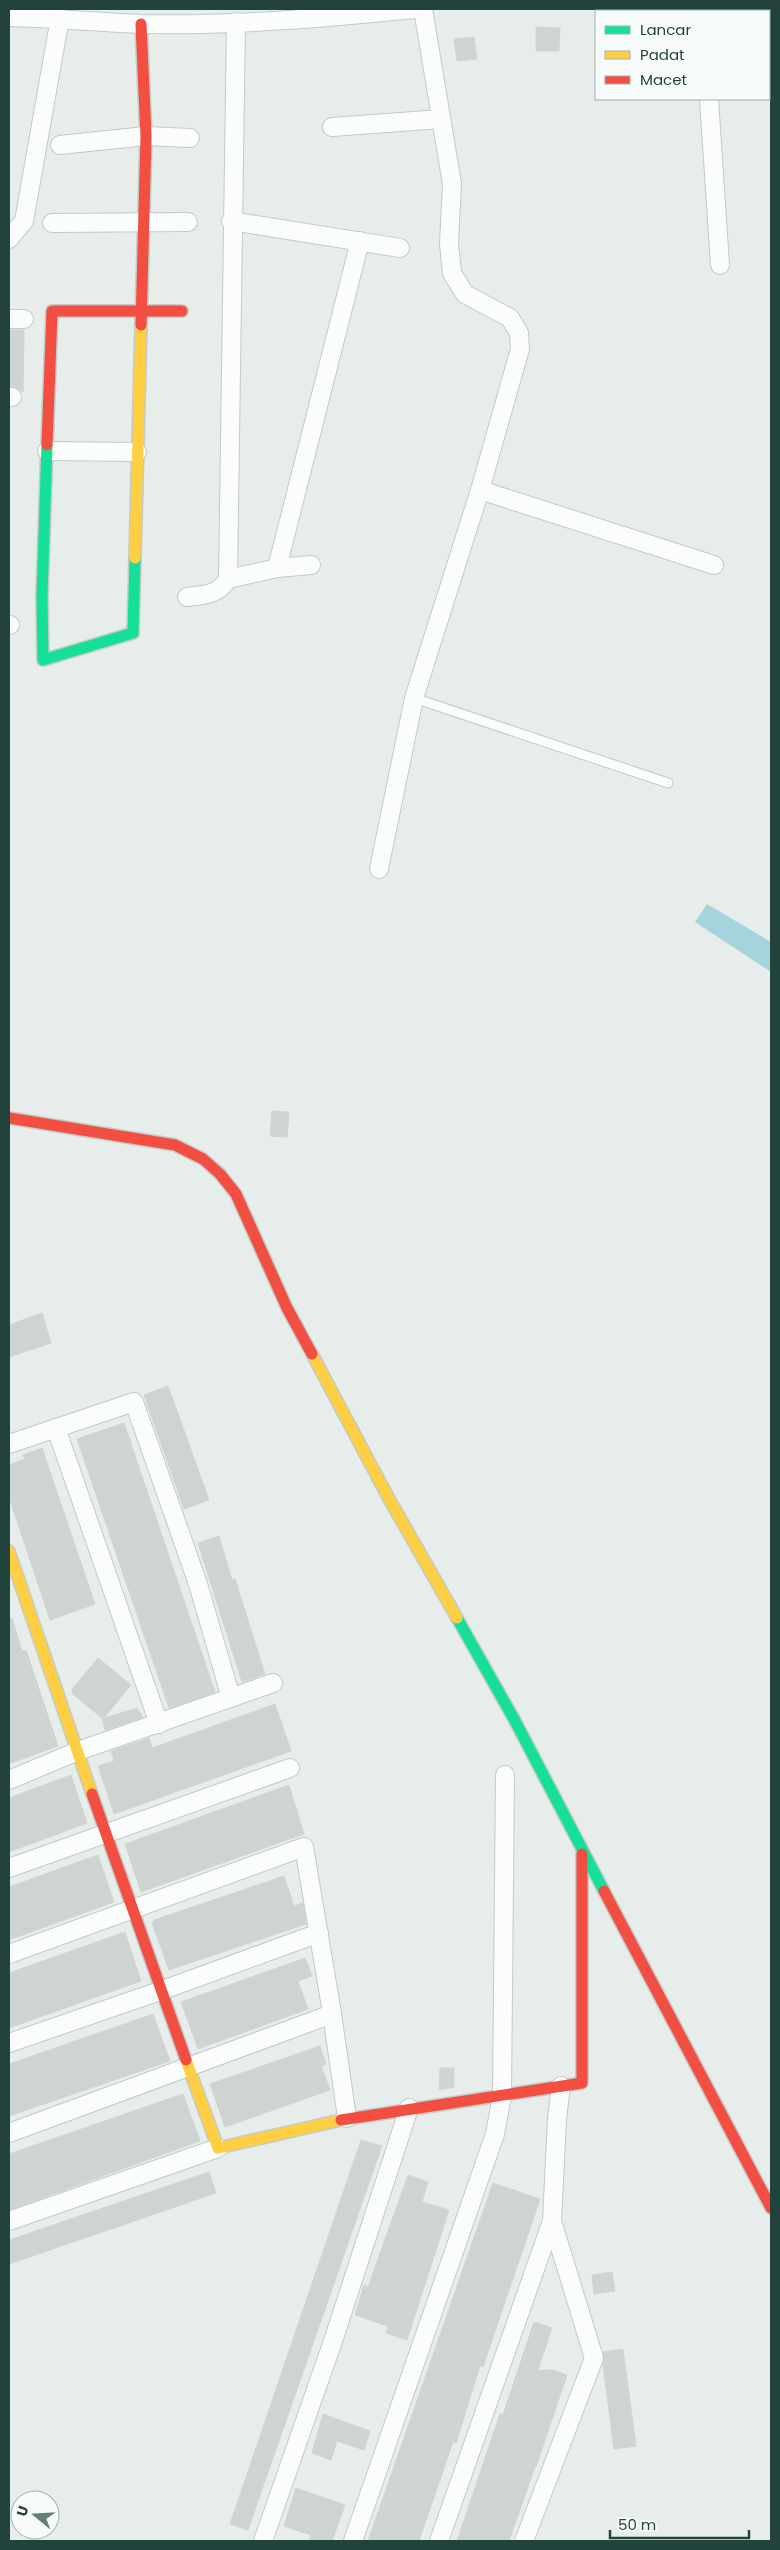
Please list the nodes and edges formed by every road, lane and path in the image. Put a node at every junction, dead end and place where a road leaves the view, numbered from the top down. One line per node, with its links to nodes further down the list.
1 (414, 9): 3 (street)
2 (423, 9): 9 (street)
3 (385, 10): 6 (street)
4 (9, 17): 5 (street)
5 (60, 18): 7 (street); 18 (street)
6 (236, 22): 7 (street); 14 (street)
7 (141, 24): 11 (street)
8 (708, 100): 21 (street)
9 (441, 119): 10 (street); 26 (street)
10 (332, 127)
11 (146, 136): 12 (street); 13 (street); 17 (street)
12 (190, 138)
13 (60, 145)
14 (232, 221): 19 (street); 30 (street)
15 (188, 222): 17 (street)
16 (52, 223): 17 (street)
17 (142, 223): 23 (street)
18 (9, 239)
19 (360, 241): 20 (street); 29 (street)
20 (400, 248)
21 (720, 265)
22 (182, 311): 23 (street)
23 (140, 312): 24 (street); 25 (street)
24 (46, 451): 25 (street); 25 (street)
25 (137, 452)
26 (480, 490): 28 (street); 32 (street)
27 (311, 565): 29 (street)
28 (714, 565)
29 (277, 568): 30 (street)
30 (228, 579): 31 (street)
31 (187, 597)
32 (414, 698): 33 (lane); 34 (street)
33 (668, 783)
34 (379, 869)
35 (9, 1118): 47 (street)
36 (56, 1428): 37 (street); 40 (street); 41 (street)
37 (9, 1444)
38 (9, 1551): 42 (street)
39 (273, 1683): 40 (street)
40 (231, 1698): 41 (street)
41 (159, 1724): 42 (street)
42 (78, 1752): 45 (street); 46 (street)
43 (290, 1768): 46 (street)
44 (505, 1775): 57 (street)
45 (9, 1780)
46 (105, 1834): 48 (street); 49 (street)
47 (582, 1849): 56 (street); 62 (street)
48 (9, 1868)
49 (132, 1911): 50 (street); 51 (street); 52 (street)
50 (319, 1933): 52 (street); 53 (street)
51 (9, 1954)
52 (160, 1992): 54 (street); 55 (street)
53 (332, 2014): 55 (street); 59 (street)
54 (9, 2043)
55 (188, 2068): 60 (street); 61 (street)
56 (561, 2086): 57 (street); 64 (street)
57 (502, 2096): 58 (street); 66 (street)
58 (410, 2108): 59 (street); 65 (street)
59 (347, 2118): 61 (street)
60 (9, 2133)
61 (218, 2148): 63 (street)
62 (771, 2208)
63 (9, 2221)
64 (552, 2221): 67 (street); 68 (street)
65 (263, 2541)
66 (353, 2541)
67 (439, 2541)
68 (524, 2541)

